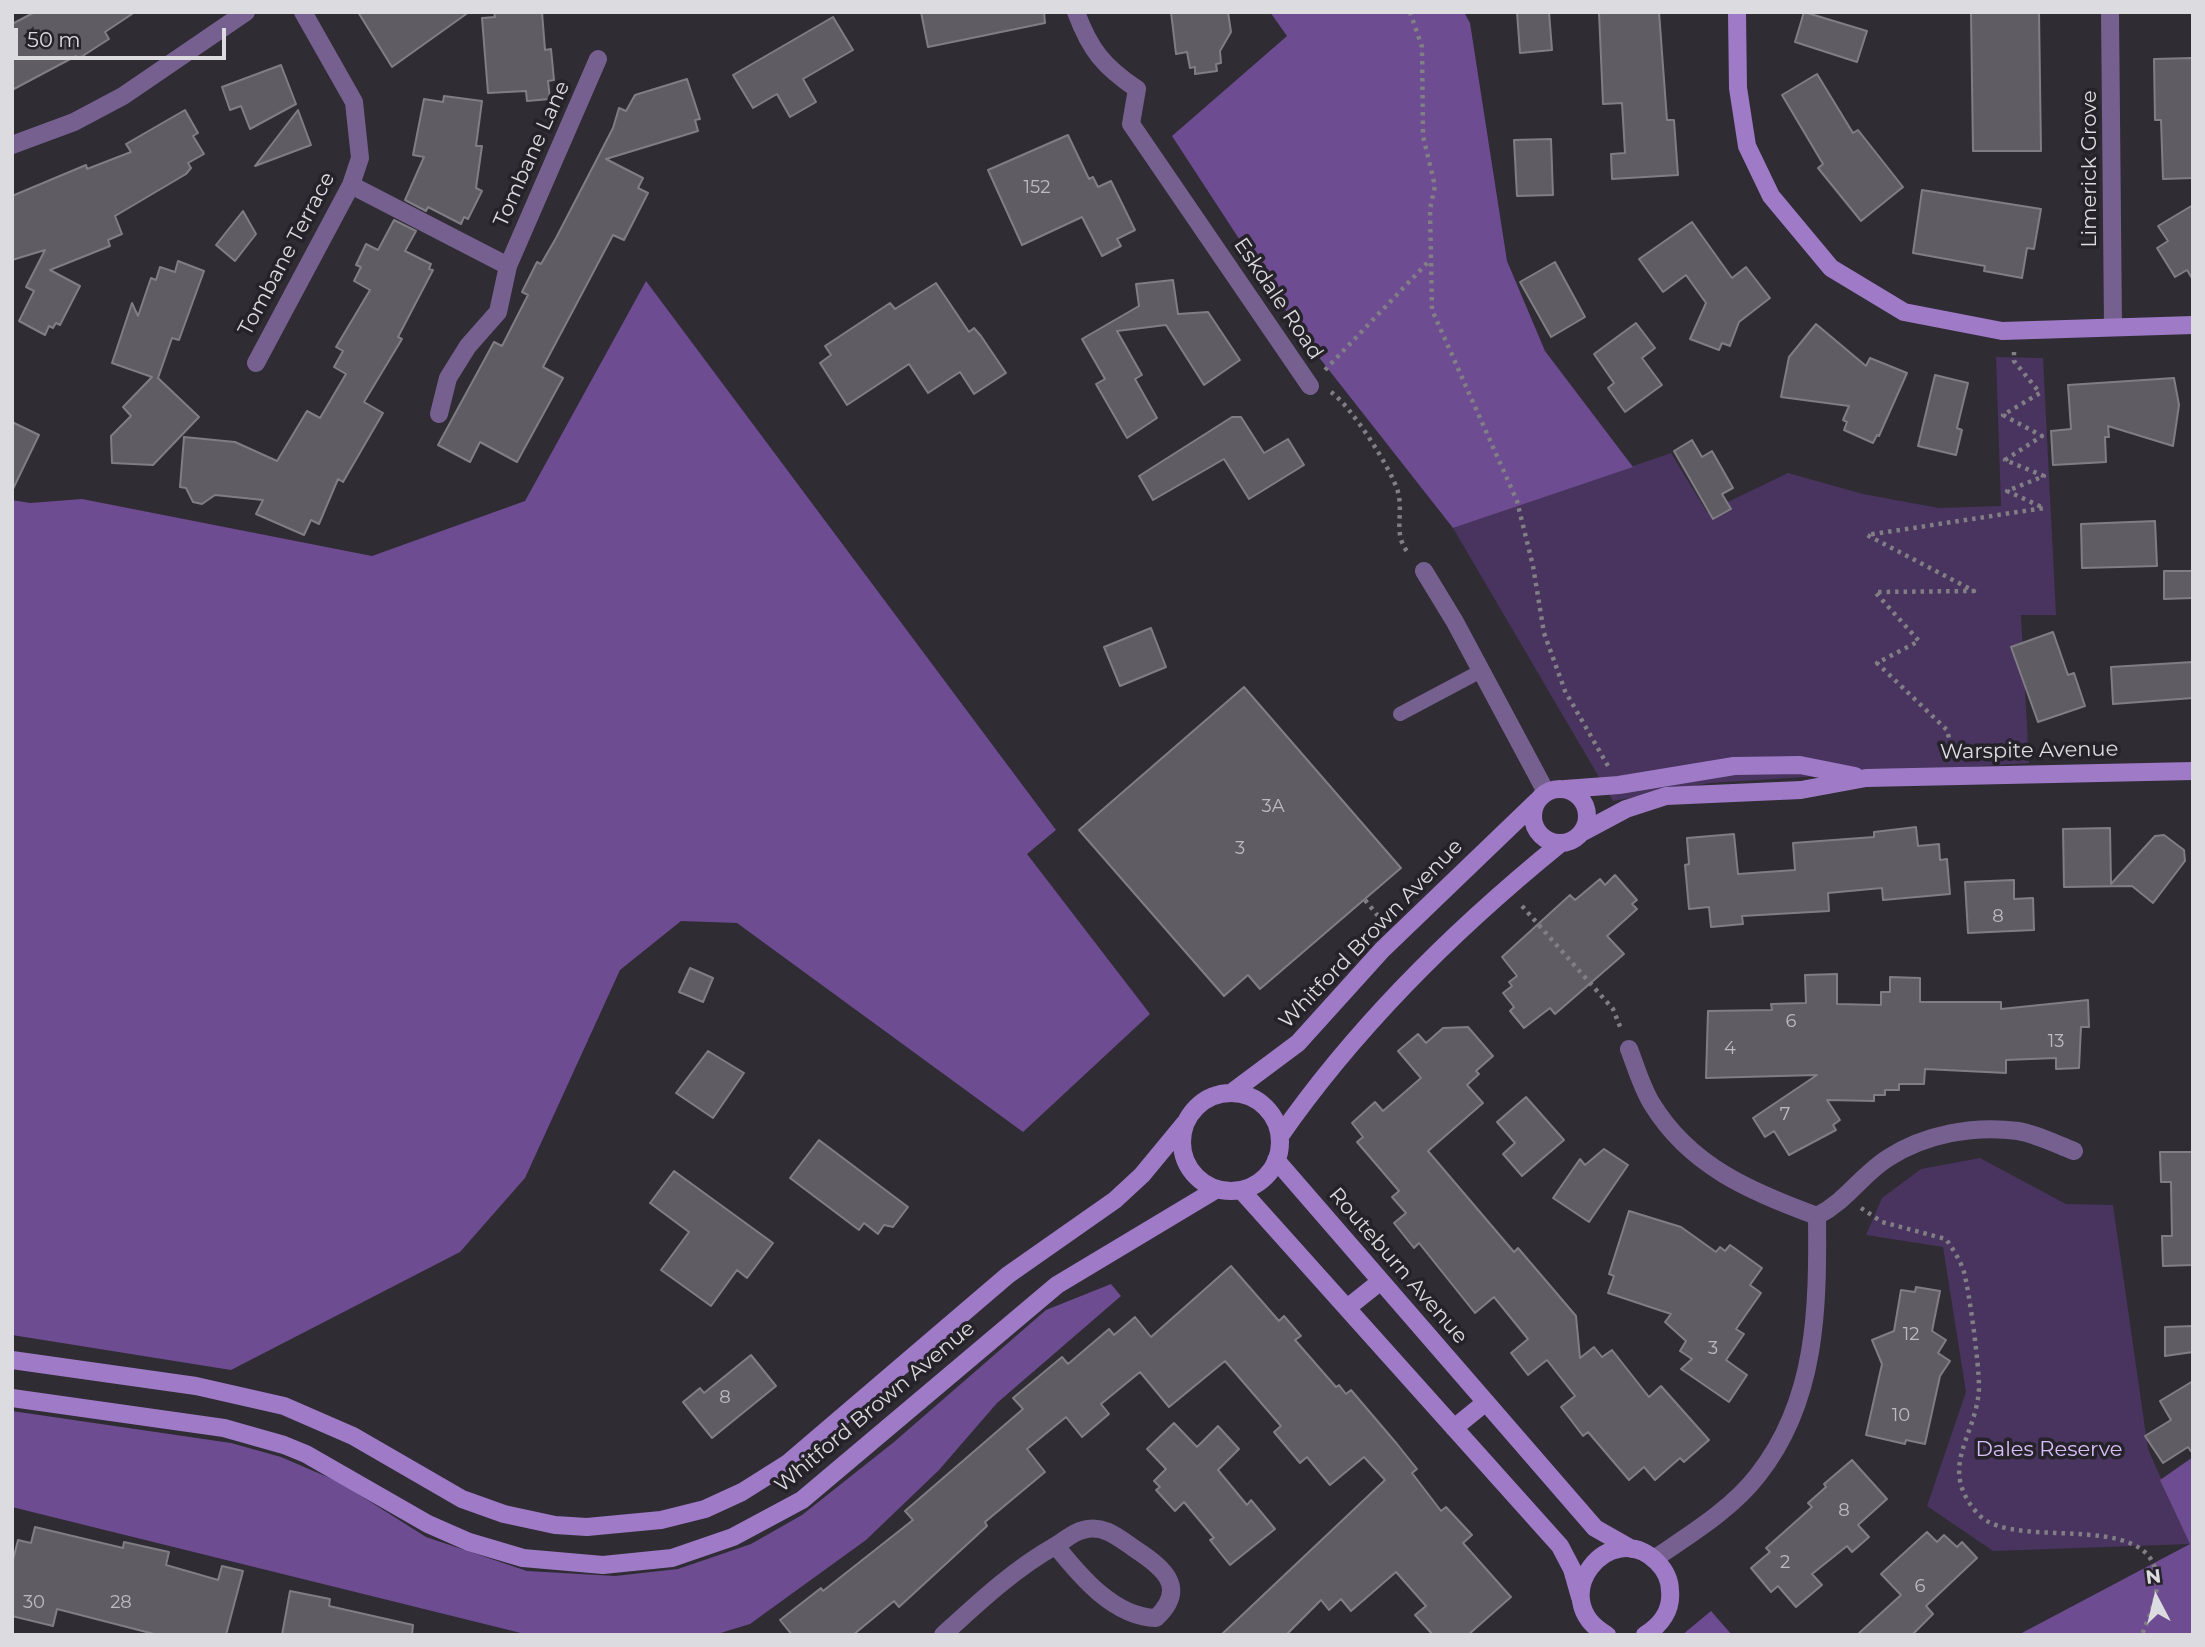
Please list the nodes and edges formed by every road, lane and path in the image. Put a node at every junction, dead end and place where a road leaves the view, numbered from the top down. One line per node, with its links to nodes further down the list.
1 (246, 12): 8 (street)
2 (303, 12): 9 (street, Tombane Terrace)
3 (1076, 12): 16 (street, Eskdale Road)
4 (1410, 12): 10 (path)
5 (1737, 12): 14 (main road)
6 (2110, 12): 13 (street, Limerick Grove)
7 (598, 59): 11 (street, Tombane Lane)
8 (12, 145)
9 (351, 185): 11 (street); 15 (street, Tombane Terrace)
10 (1430, 259): 16 (path); 24 (path)
11 (508, 267): 17 (street, Tombane Lane)
12 (2193, 325): 13 (main road)
13 (2113, 326): 14 (main road)
14 (2013, 331): 22 (path)
15 (256, 363)
16 (1310, 386): 18 (path, Eskdale Road)
17 (439, 414)
18 (1423, 571): 19 (street)
19 (1481, 671): 20 (lane); 26 (street)
20 (1400, 714)
21 (2193, 771): 22 (main road, Warspite Avenue)
22 (1955, 776): 23 (main road, Warspite Avenue)
23 (1866, 778): 24 (main road, Warspite Avenue); 27 (main road, Warspite Avenue)
24 (1619, 785): 25 (main road, Warspite Avenue)
25 (1565, 789): 26 (main road); 27 (main road)
26 (1541, 796): 28 (main road); 31 (main road, Whitford Brown Avenue)
27 (1581, 833): 28 (main road)
28 (1561, 843): 33 (main road)
29 (1518, 901): 30 (path)
30 (1629, 1049): 39 (street)
31 (1231, 1093): 32 (main road); 33 (main road)
32 (1185, 1123): 36 (main road); 42 (main road, Whitford Brown Avenue)
33 (1280, 1136): 35 (main road)
34 (2074, 1151): 38 (street)
35 (1276, 1160): 37 (main road); 40 (main road, Routeburn Avenue)
36 (1217, 1189): 37 (main road); 43 (main road, Whitford Brown Avenue)
37 (1241, 1189): 41 (main road)
38 (1846, 1198): 39 (street); 54 (path)
39 (1817, 1216): 48 (street)
40 (1381, 1281): 41 (main road); 44 (main road, Routeburn Avenue)
41 (1347, 1308): 45 (main road)
42 (12, 1360)
43 (12, 1398)
44 (1486, 1402): 45 (main road); 47 (main road, Routeburn Avenue)
45 (1454, 1427): 49 (main road)
46 (1056, 1546): 46 (street); 51 (street)
47 (1632, 1549): 48 (main road, Routeburn Avenue); 49 (main road)
48 (1654, 1559): 53 (main road)
49 (1580, 1597): 50 (main road)
50 (1584, 1629): 52 (main road)
51 (943, 1635)
52 (1606, 1635)
53 (1645, 1635)
54 (2142, 1635)

